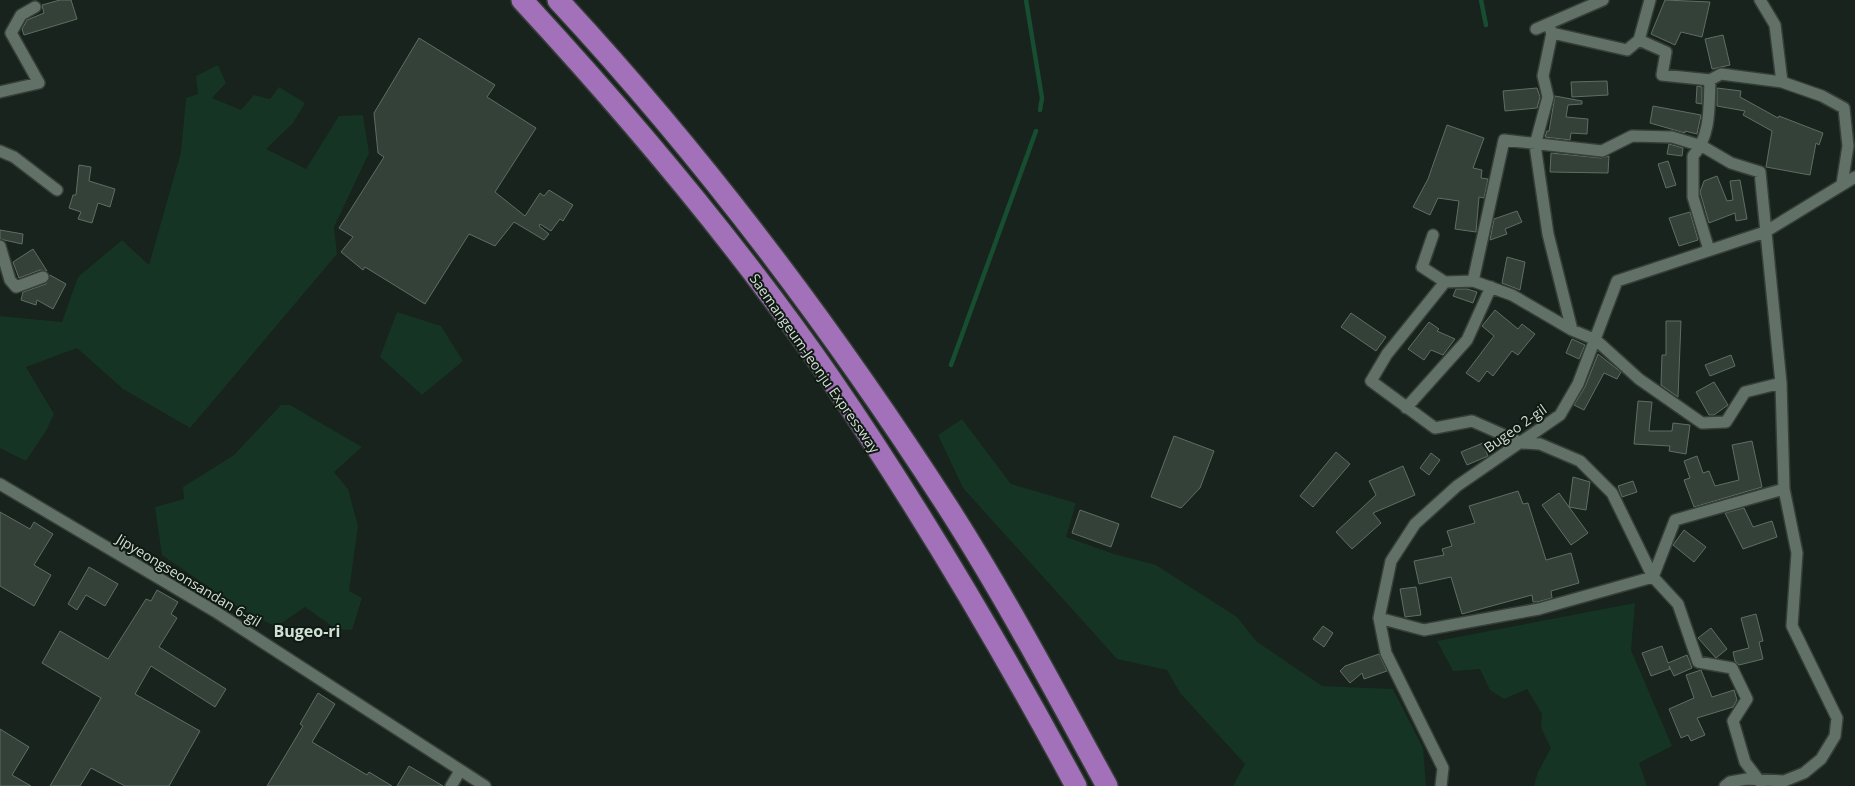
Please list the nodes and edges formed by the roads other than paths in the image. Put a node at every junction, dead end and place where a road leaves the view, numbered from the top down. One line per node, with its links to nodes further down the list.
1 (522, 0): 40 (highway, Saemangeum-Jeonju Expressway)
2 (558, 0): 41 (highway, Saemangeum-Jeonju Expressway)
3 (1603, 0): 7 (street)
4 (1650, 0): 9 (street)
5 (1760, 0): 11 (street)
6 (35, 7): 12 (street)
7 (1550, 28): 8 (street); 9 (street); 13 (street)
8 (1536, 29)
9 (1639, 40): 10 (street)
10 (1710, 80): 11 (street); 14 (street)
11 (1782, 82): 17 (street)
12 (0, 92)
13 (1535, 144): 14 (street); 24 (street); 27 (street)
14 (1702, 146): 19 (street); 22 (street)
15 (0, 151): 18 (street)
16 (1855, 177): 17 (street, Bugeo 2-gil)
17 (1842, 184): 19 (street, Bugeo 2-gil)
18 (57, 190)
19 (1765, 232): 22 (street, Bugeo 2-gil); 29 (street)
20 (1433, 235): 25 (street)
21 (0, 246): 23 (street)
22 (1709, 250): 28 (street, Bugeo 2-gil)
23 (43, 277)
24 (1472, 281): 25 (street); 26 (street)
25 (1445, 282): 30 (street)
26 (1491, 287): 27 (street); 30 (street)
27 (1572, 330): 28 (street)
28 (1596, 340): 29 (street); 31 (street, Bugeo 2-gil)
29 (1781, 383): 33 (street)
30 (1406, 408): 31 (street)
31 (1522, 443): 34 (street); 35 (street, Bugeo 2-gil)
32 (0, 484): 36 (street, Jipyeongseonsandan 6-gil)
33 (1784, 489): 34 (street); 37 (street)
34 (1652, 577): 35 (street); 37 (street)
35 (1379, 618): 42 (street, Bugeo 2-gil)
36 (460, 771): 38 (street); 39 (street, Jipyeongseonsandan 6-gil)
37 (1761, 783): 43 (street)
38 (451, 786)
39 (485, 786)
40 (1076, 786)
41 (1107, 786)
42 (1441, 786)
43 (1725, 786)

